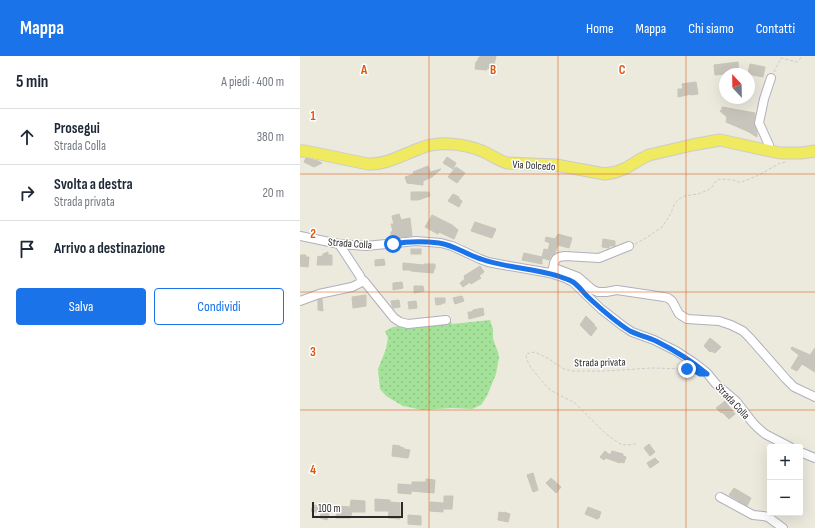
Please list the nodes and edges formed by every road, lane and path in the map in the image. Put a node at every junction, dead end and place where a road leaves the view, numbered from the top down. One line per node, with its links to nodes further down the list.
1 (800, 56): 2 (path)
2 (771, 78): 3 (street)
3 (769, 150): 4 (main road, Via Dolcedo); 5 (main road, Via Dolcedo)
4 (815, 150)
5 (300, 151)
6 (787, 160): 9 (path)
7 (300, 236): 8 (street, Strada Colla)
8 (338, 244): 10 (street, Strada Colla); 11 (street)
9 (628, 246): 10 (street)
10 (552, 271): 14 (street, Strada Colla); 15 (street)
11 (361, 279): 12 (street); 13 (street)
12 (300, 301)
13 (446, 320)
14 (707, 374): 16 (path, Strada privata); 17 (street, Strada Colla)
15 (815, 397)
16 (636, 444)
17 (784, 444)
18 (803, 453): 19 (street)
19 (815, 458)
20 (720, 498): 21 (street)
21 (783, 528)

